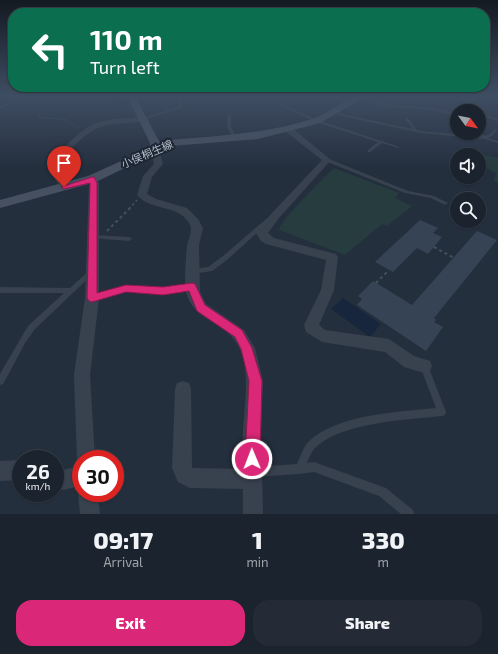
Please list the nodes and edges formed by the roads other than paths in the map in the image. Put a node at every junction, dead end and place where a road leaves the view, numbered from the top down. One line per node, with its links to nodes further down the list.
1 (133, 120): 21 (street)
2 (143, 120): 17 (main road)
3 (229, 120): 11 (lane)
4 (359, 120): 9 (lane)
5 (408, 120): 9 (lane)
6 (317, 121): 7 (main road, 小俣桐生線); 14 (lane)
7 (288, 129): 11 (main road, 小俣桐生線); 19 (street)
8 (495, 130): 12 (lane)
9 (416, 131): 10 (lane)
10 (450, 134)
11 (234, 137): 17 (main road, 小俣桐生線)
12 (486, 138)
13 (486, 138): 15 (lane)
14 (381, 142): 16 (lane); 18 (lane)
15 (498, 142)
16 (398, 147)
17 (155, 149): 20 (main road, 小俣桐生線); 28 (street)
18 (369, 151)
19 (327, 160): 22 (lane); 24 (street)
20 (92, 179): 21 (main road, 小俣桐生線); 25 (street)
21 (64, 187): 23 (main road, 小俣桐生線)
22 (445, 203)
23 (0, 204)
24 (275, 216): 28 (lane); 33 (street)
25 (98, 237): 26 (lane); 27 (street)
26 (130, 239)
27 (93, 272): 31 (lane); 32 (street)
28 (192, 272): 29 (street)
29 (192, 287): 32 (lane); 40 (street)
30 (0, 290): 31 (lane)
31 (70, 291): 34 (lane)
32 (92, 298): 36 (street)
33 (424, 366): 37 (lane)
34 (0, 381)
35 (183, 389): 40 (street)
36 (86, 450)
37 (298, 469): 40 (lane); 44 (lane)
38 (12, 470): 39 (street)
39 (0, 471)
40 (253, 476): 43 (street)
41 (89, 502): 42 (street)
42 (90, 514)
43 (253, 514)
44 (409, 514)

